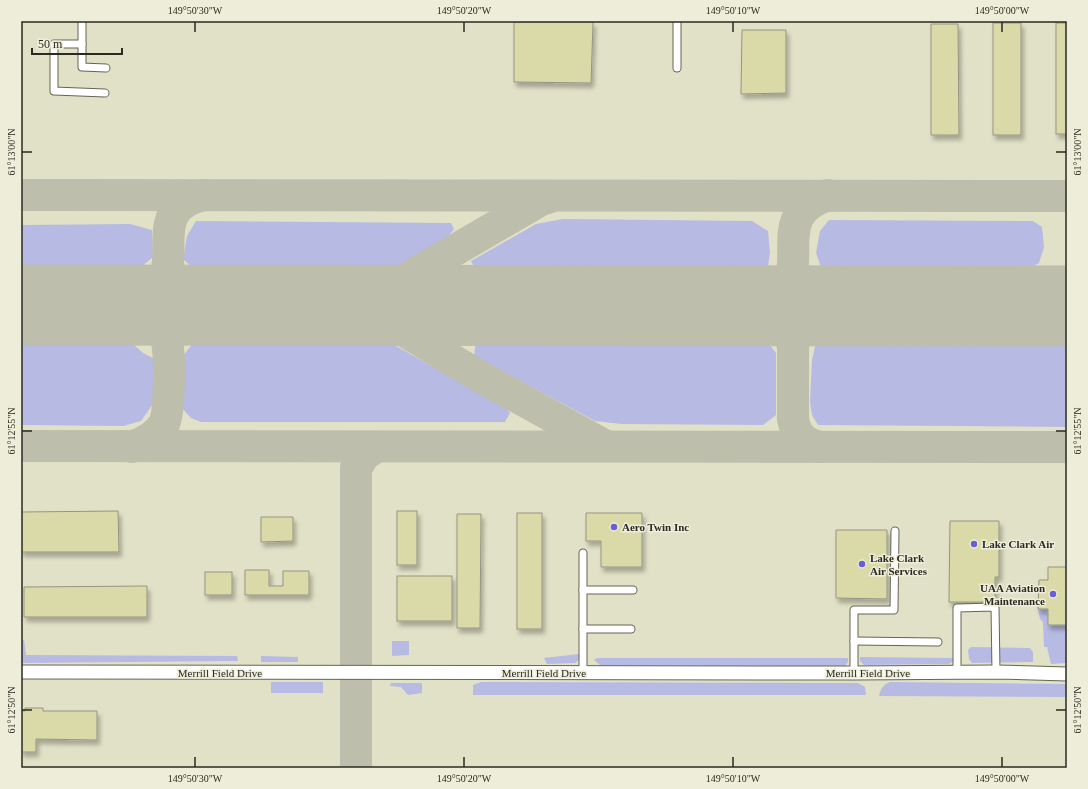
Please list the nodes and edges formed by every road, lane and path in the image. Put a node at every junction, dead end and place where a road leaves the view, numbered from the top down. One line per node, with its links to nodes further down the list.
1 (82, 21): 3 (lane)
2 (677, 21): 5 (lane)
3 (82, 44): 4 (lane); 6 (lane)
4 (106, 68)
5 (677, 68)
6 (105, 93)
7 (895, 531): 13 (lane)
8 (583, 553): 9 (lane)
9 (583, 590): 10 (lane); 11 (lane)
10 (632, 590)
11 (583, 629): 12 (lane); 18 (lane)
12 (631, 629)
13 (854, 641): 14 (lane); 19 (lane)
14 (938, 642)
15 (21, 672): 18 (street, Merrill Field Drive)
16 (958, 672): 17 (street, Merrill Field Drive); 17 (lane); 19 (street, Merrill Field Drive)
17 (996, 672): 20 (street, Merrill Field Drive)
18 (582, 673): 19 (street, Merrill Field Drive)
19 (854, 673)
20 (1067, 674)

